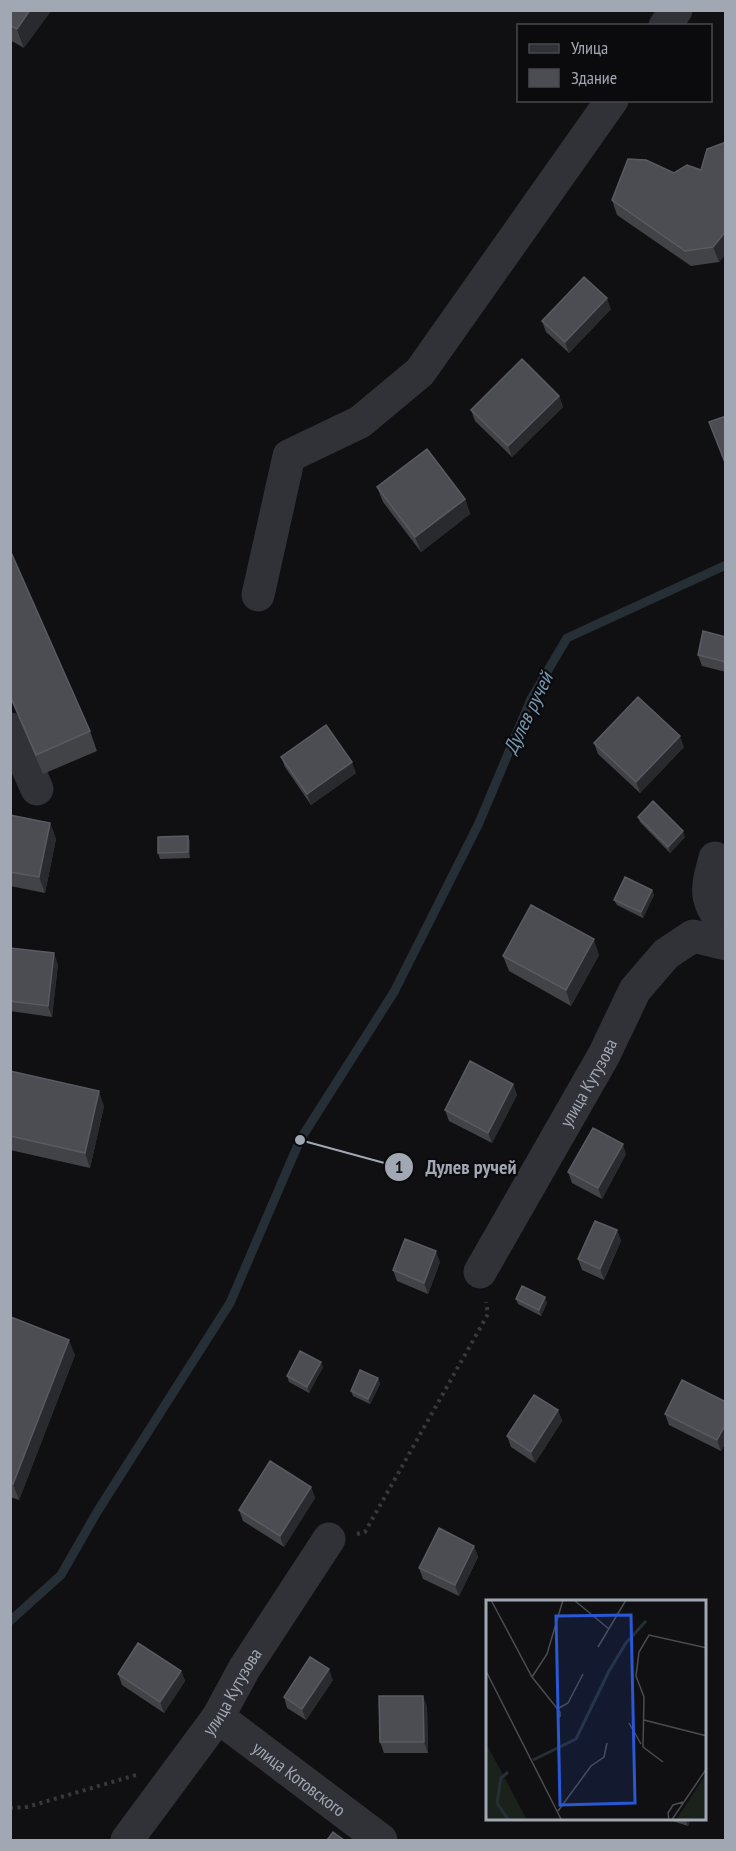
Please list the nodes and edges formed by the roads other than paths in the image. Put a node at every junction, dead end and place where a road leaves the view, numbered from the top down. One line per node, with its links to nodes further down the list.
1 (676, 10): 2 (street)
2 (666, 24)
3 (611, 102): 4 (street)
4 (258, 596)
5 (10, 729): 6 (street)
6 (37, 789)
7 (715, 858): 8 (street)
8 (726, 927)
9 (726, 944): 10 (street, улица Кутузова)
10 (480, 1272)
11 (329, 1539): 12 (street, улица Кутузова)
12 (218, 1717): 13 (street, улица Кутузова); 14 (street, улица Котовского)
13 (127, 1840)
14 (381, 1840)

